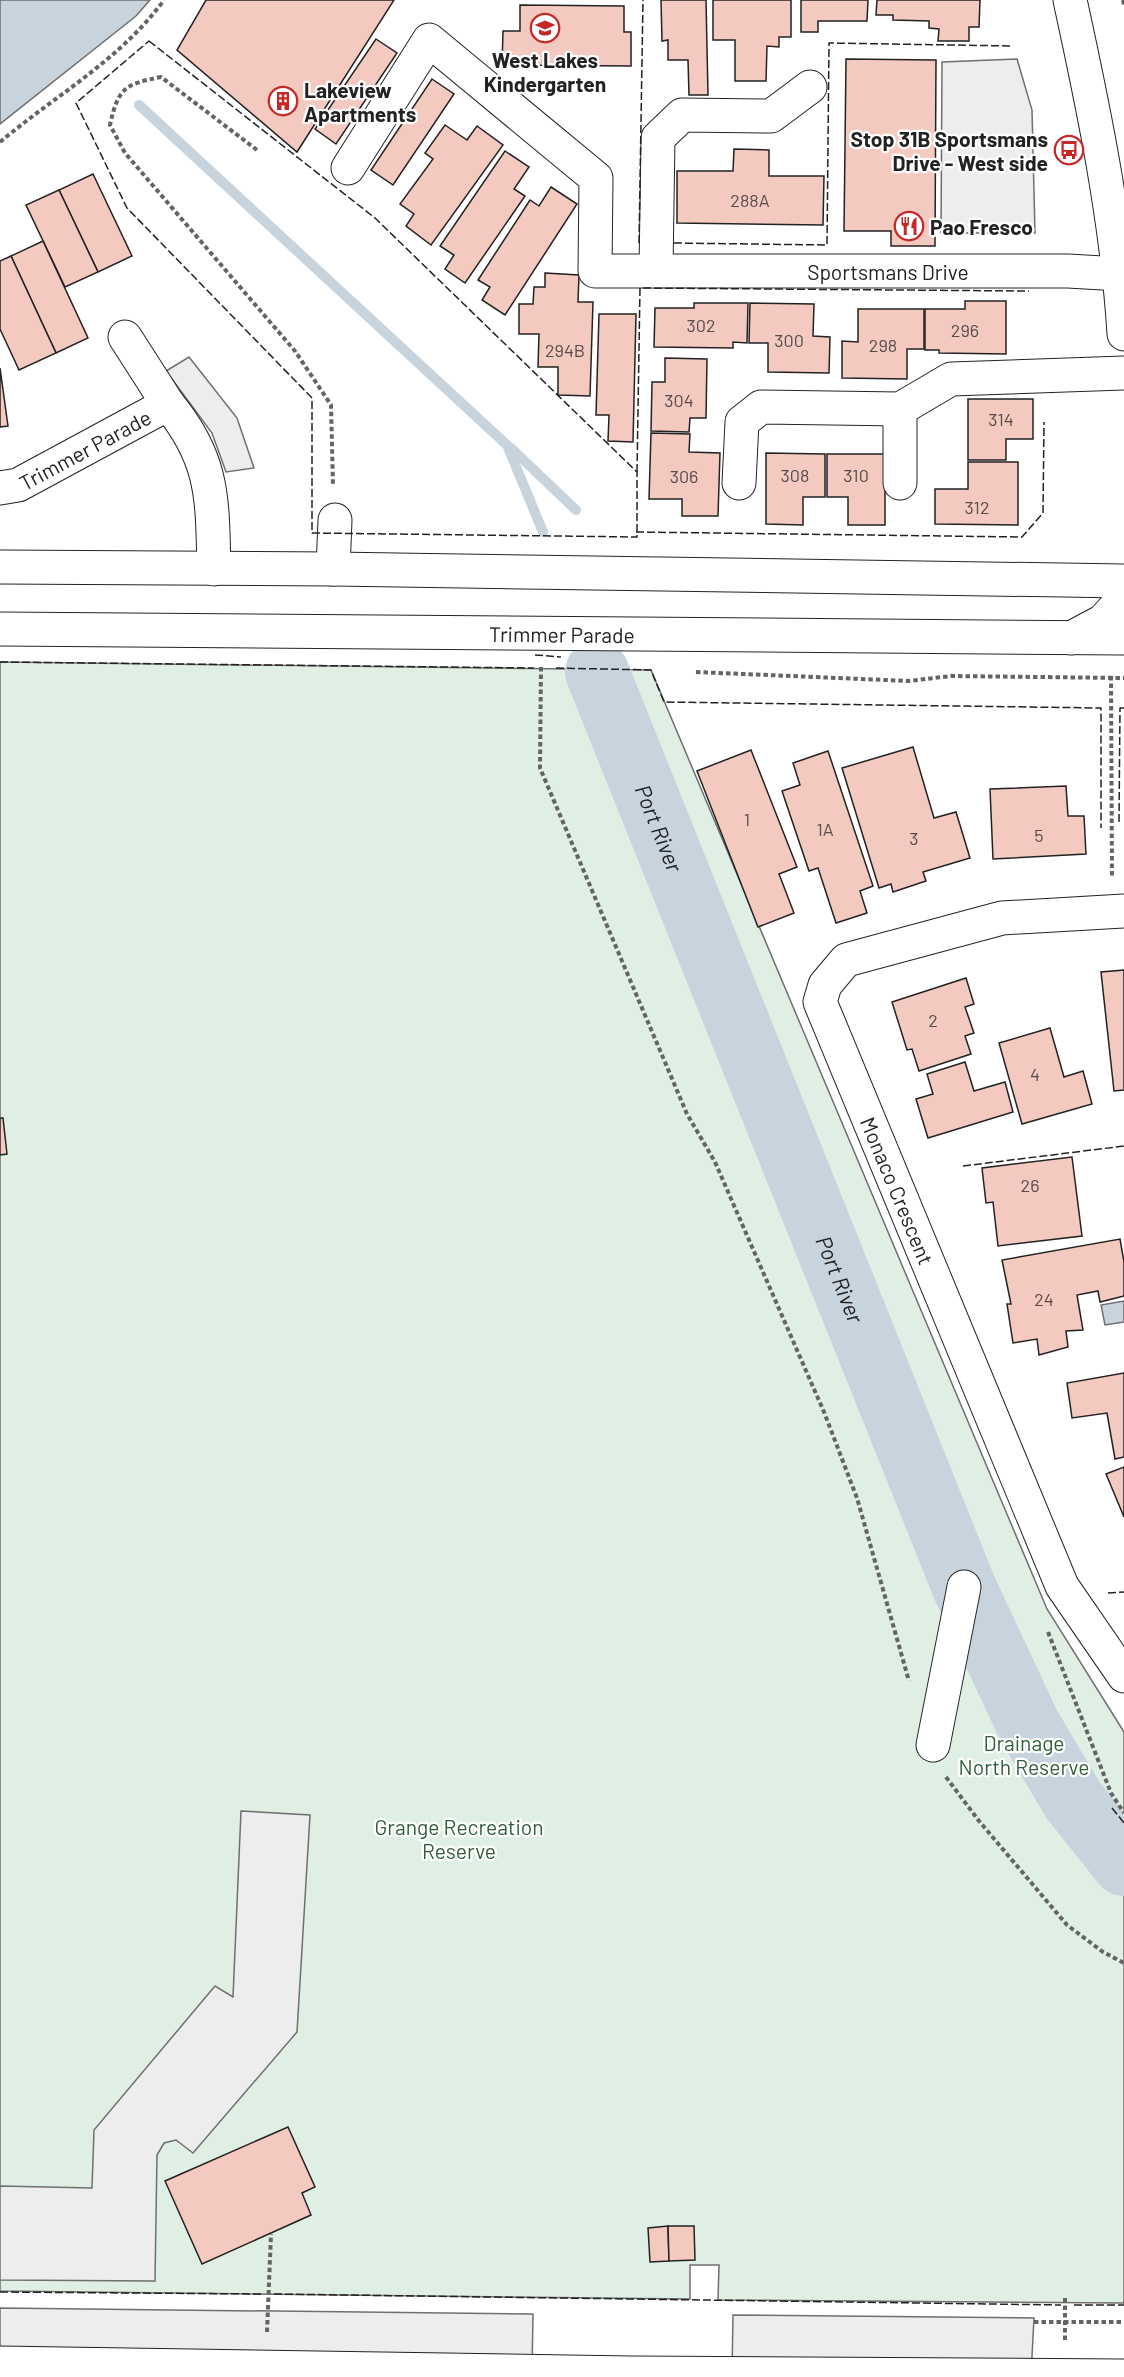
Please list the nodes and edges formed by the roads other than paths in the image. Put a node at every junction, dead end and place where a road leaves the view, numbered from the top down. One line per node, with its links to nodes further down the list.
1 (1070, 0): 5 (street)
2 (810, 87): 4 (street)
3 (348, 168): 4 (street, Sportsmans Drive)
4 (656, 271): 5 (street, Sportsmans Drive)
5 (1120, 274): 6 (street)
6 (1124, 334)
7 (124, 337): 9 (street, Trimmer Parade)
8 (1124, 373): 10 (street)
9 (168, 404): 13 (street, Trimmer Parade); 16 (street, Trimmer Parade)
10 (900, 409): 11 (street); 12 (street)
11 (739, 483)
12 (900, 483)
13 (0, 488)
14 (334, 520): 17 (street)
15 (0, 567): 16 (street)
16 (214, 569): 17 (street)
17 (333, 569): 18 (street)
18 (1124, 580)
19 (1124, 598): 22 (street)
20 (0, 629): 22 (street, Trimmer Parade)
21 (1124, 638): 22 (street, Trimmer Parade)
22 (1069, 639)
23 (1118, 911): 25 (street, Monaco Crescent)
24 (964, 1587): 26 (street)
25 (1124, 1676)
26 (933, 1744)
27 (0, 2363): 28 (street)
28 (631, 2375): 29 (street)
29 (1065, 2376): 30 (street)
30 (1124, 2376)

